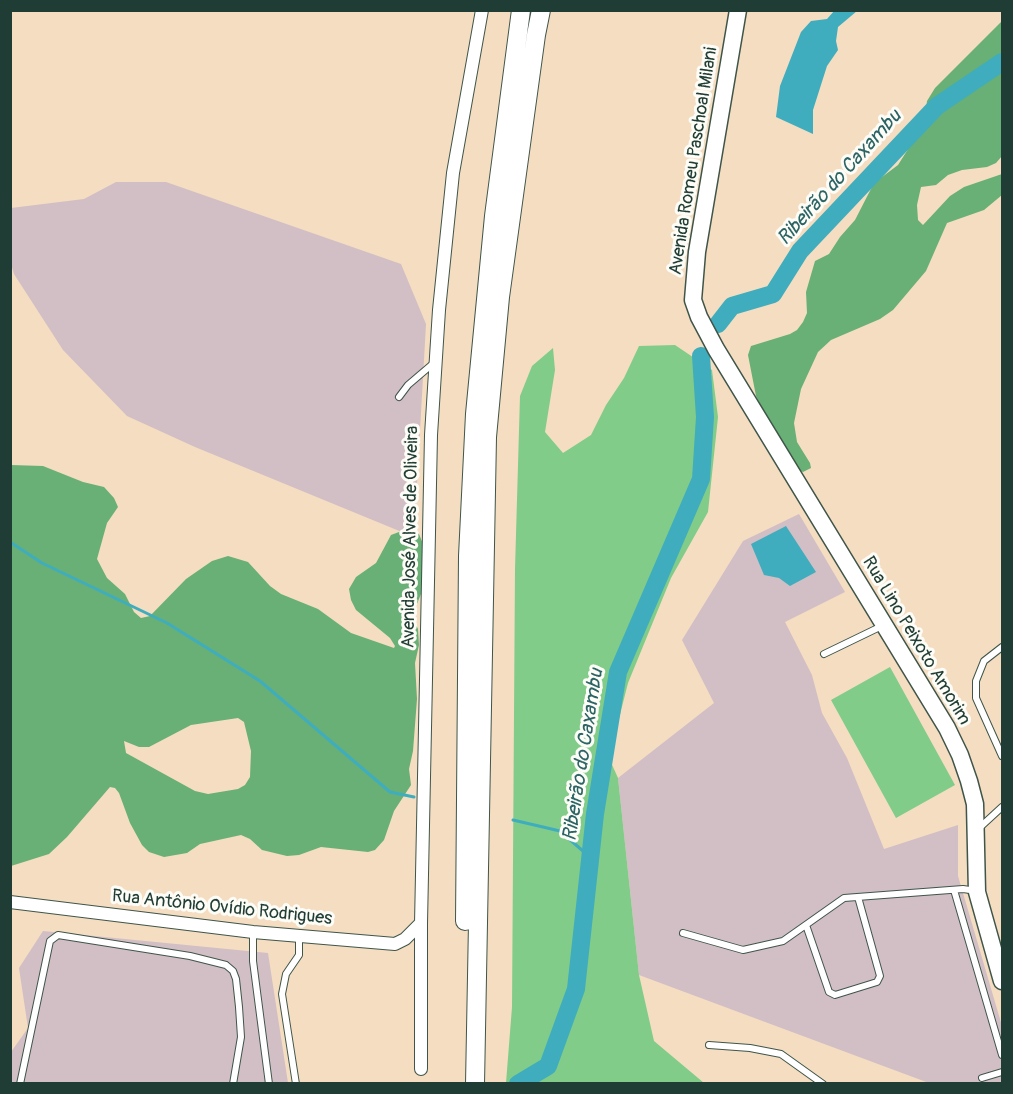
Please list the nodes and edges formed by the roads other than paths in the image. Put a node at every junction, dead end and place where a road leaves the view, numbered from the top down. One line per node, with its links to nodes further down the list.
1 (482, 10): 6 (street, Avenida José Alves de Oliveira)
2 (521, 10): 28 (main road)
3 (541, 10): 28 (main road)
4 (738, 10): 5 (street, Avenida Romeu Paschoal Milani)
5 (716, 349): 8 (street, Rua Lino Peixoto Amorim)
6 (435, 362): 7 (lane); 18 (street, Avenida José Alves de Oliveira)
7 (399, 397)
8 (884, 625): 10 (lane); 13 (street, Rua Lino Peixoto Amorim)
9 (1002, 647): 11 (lane)
10 (824, 654)
11 (1002, 756)
12 (1002, 807): 13 (lane)
13 (977, 831): 15 (street, Rua Lino Peixoto Amorim)
14 (954, 890): 15 (lane); 16 (lane); 25 (lane)
15 (977, 892): 23 (street, Rua Lino Peixoto Amorim)
16 (858, 897): 19 (lane); 19 (lane)
17 (10, 902): 20 (street, Rua Antônio Ovídio Rodrigues)
18 (421, 923): 22 (street, Rua Antônio Ovídio Rodrigues); 26 (street, Avenida José Alves de Oliveira)
19 (806, 926): 21 (lane)
20 (253, 932): 22 (street, Rua Antônio Ovídio Rodrigues); 32 (lane)
21 (683, 933)
22 (299, 936): 33 (lane)
23 (1002, 981)
24 (709, 1045): 34 (lane)
25 (1002, 1055)
26 (421, 1069)
27 (1002, 1072): 29 (lane)
28 (469, 1078)
29 (982, 1078)
30 (20, 1083): 31 (lane)
31 (233, 1083)
32 (269, 1083)
33 (296, 1083)
34 (823, 1083)

